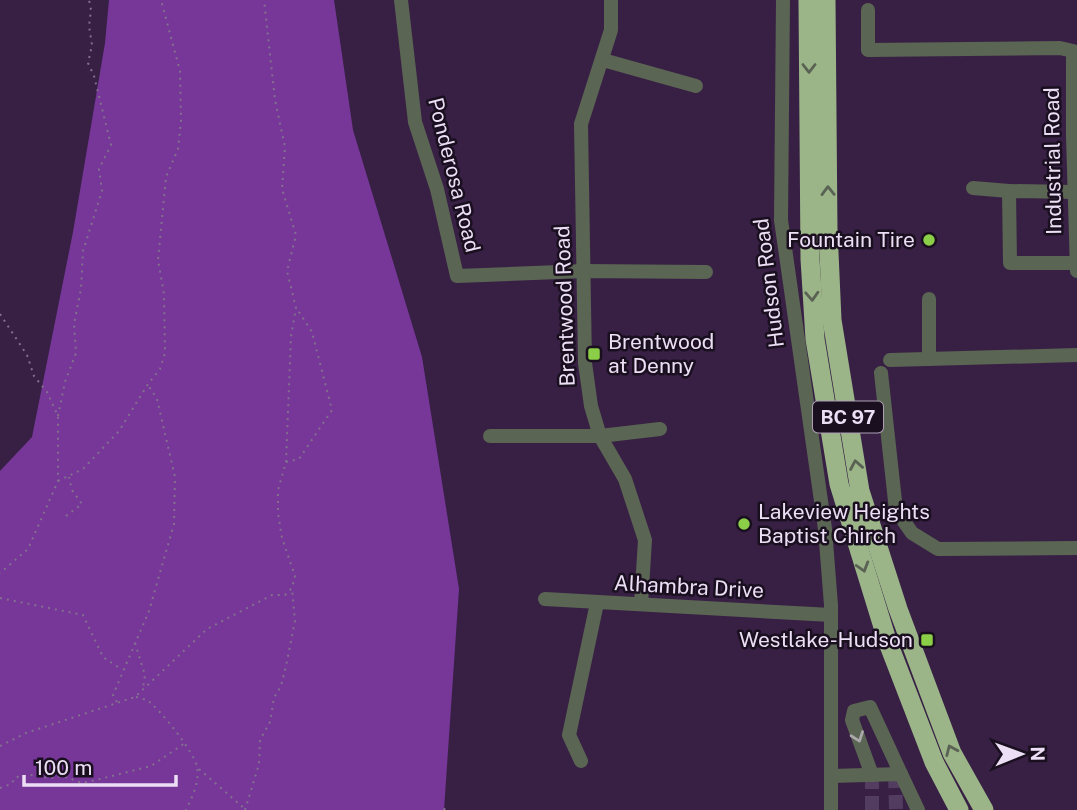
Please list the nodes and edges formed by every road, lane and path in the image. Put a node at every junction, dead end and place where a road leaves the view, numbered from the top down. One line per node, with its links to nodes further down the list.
1 (89, 0): 27 (path)
2 (161, 0): 26 (path)
3 (264, 0): 20 (path)
4 (401, 0): 16 (street, Ponderosa Road)
5 (611, 0): 10 (street, Brentwood Road)
6 (783, 0): 42 (street, Hudson Road)
7 (808, 0): 61 (highway, BC 97, one-way to 61)
8 (826, 0): 62 (highway, BC 97, one-way to 8)
9 (868, 10): 14 (street, Industrial Road)
10 (603, 60): 11 (street); 16 (street, Brentwood Road)
11 (696, 86)
12 (973, 188): 13 (street)
13 (1009, 191): 14 (street); 15 (street)
14 (1073, 192): 15 (street, Industrial Road)
15 (1076, 263): 17 (street, Industrial Road)
16 (584, 271): 18 (street); 30 (street, Brentwood Road)
17 (1077, 271)
18 (706, 272)
19 (929, 299): 23 (street)
20 (296, 309): 31 (path); 31 (path)
21 (0, 314): 27 (path)
22 (1077, 355): 23 (street)
23 (929, 359): 24 (street)
24 (890, 360)
25 (881, 373): 35 (street)
26 (148, 384): 32 (path); 43 (path)
27 (58, 416): 33 (path)
28 (660, 429): 30 (street)
29 (490, 436): 30 (street)
30 (600, 436): 41 (street, Brentwood Road)
31 (286, 462): 37 (path)
32 (68, 476): 33 (path); 34 (path)
33 (58, 481): 36 (path)
34 (66, 516)
35 (1077, 548)
36 (0, 573)
37 (292, 588): 45 (path); 58 (path)
38 (0, 598): 44 (path)
39 (545, 599): 40 (street, Alhambra Drive)
40 (597, 603): 41 (street, Alhambra Drive); 50 (street)
41 (641, 604): 42 (street, Alhambra Drive)
42 (831, 615): 54 (street, Hudson Road)
43 (134, 643): 44 (path); 45 (path)
44 (122, 670): 47 (path)
45 (143, 689): 46 (path)
46 (135, 697): 47 (path); 48 (path)
47 (117, 703): 49 (path)
48 (185, 743): 51 (path); 55 (path)
49 (0, 746)
50 (581, 761)
51 (198, 768): 56 (path); 58 (path)
52 (901, 774): 53 (street); 53 (street, one-way to 53); 60 (street)
53 (872, 775): 54 (street)
54 (831, 776): 59 (street, Hudson Road)
55 (0, 788)
56 (187, 809): 57 (path)
57 (193, 810)
58 (244, 810)
59 (831, 810)
60 (918, 810)
61 (959, 810)
62 (984, 810)

